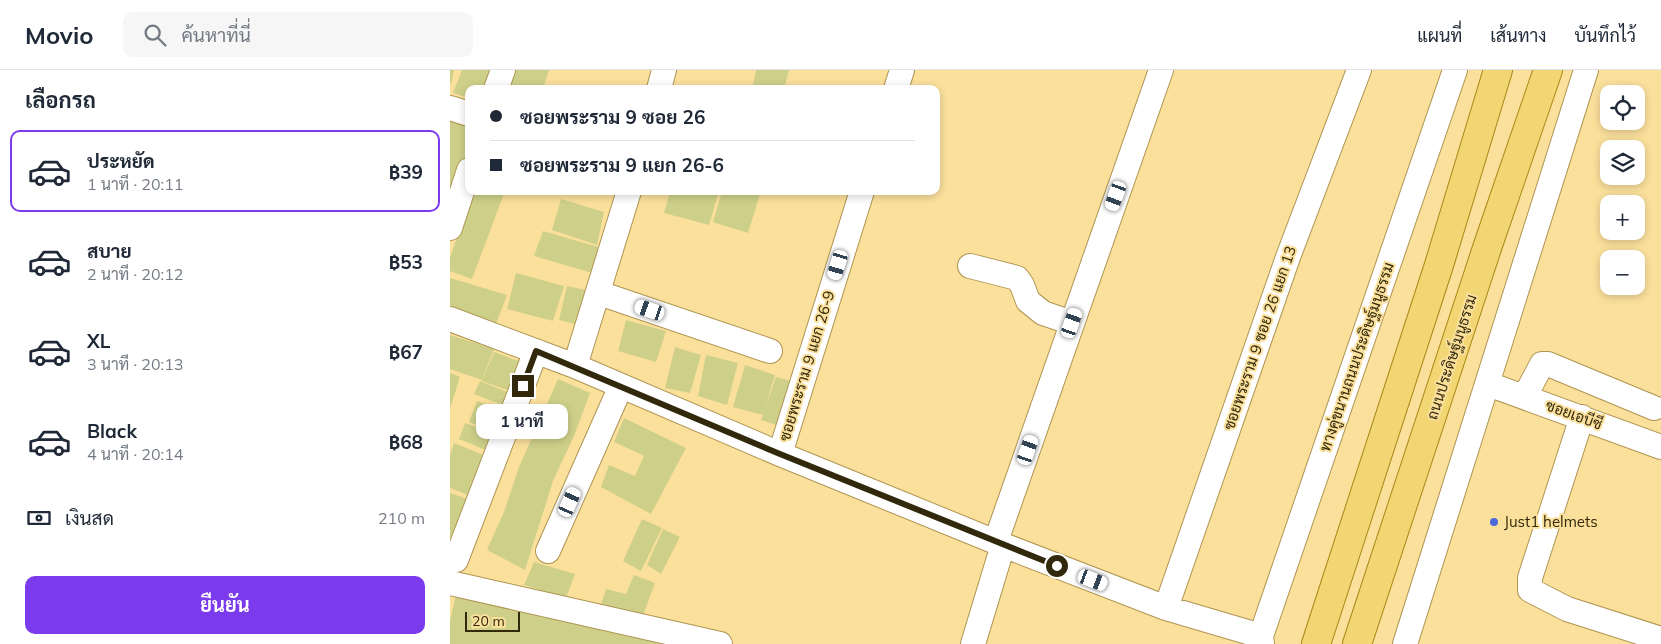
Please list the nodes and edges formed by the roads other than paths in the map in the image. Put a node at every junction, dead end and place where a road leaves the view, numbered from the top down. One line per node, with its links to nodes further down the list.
1 (503, 70): 10 (street)
2 (664, 70): 11 (street)
3 (902, 70): 12 (street)
4 (1161, 70): 22 (street)
5 (1359, 70): 36 (street, ซอยพระราม 9 ซอย 26 แยก 13)
6 (1454, 70): 38 (street, ทางคู่ขนานถนนประดิษฐ์มนูธรรม)
7 (1498, 70): 41 (main road)
8 (1548, 70): 42 (main road, ถนนประดิษฐ์มนูธรรม)
9 (1586, 70): 26 (street)
10 (497, 85)
11 (659, 85)
12 (897, 85)
13 (450, 108): 14 (street)
14 (465, 113)
15 (465, 182): 18 (street)
16 (628, 195): 20 (street)
17 (861, 195): 32 (street, ซอยพระราม 9 แยก 26-9)
18 (450, 228)
19 (970, 266): 22 (street)
20 (599, 293): 24 (street); 25 (street)
21 (450, 319): 23 (street)
22 (1072, 323): 33 (street)
23 (536, 351): 25 (street); 35 (street)
24 (770, 351)
25 (575, 366): 27 (street)
26 (1488, 384): 28 (street, ซอยเอบีซี); 43 (street)
27 (621, 386): 32 (street); 34 (street)
28 (1525, 396): 29 (street); 30 (street, ซอยเอบีซี)
29 (1654, 408)
30 (1582, 417): 31 (street, ซอยเอบีซี); 37 (street)
31 (1661, 447)
32 (780, 454): 33 (street)
33 (999, 543): 36 (street); 40 (street)
34 (548, 551)
35 (453, 572): 39 (street)
36 (1166, 608): 38 (street)
37 (1661, 639)
38 (1262, 640)
39 (720, 644)
40 (973, 644)
41 (1316, 644)
42 (1357, 644)
43 (1405, 644)

